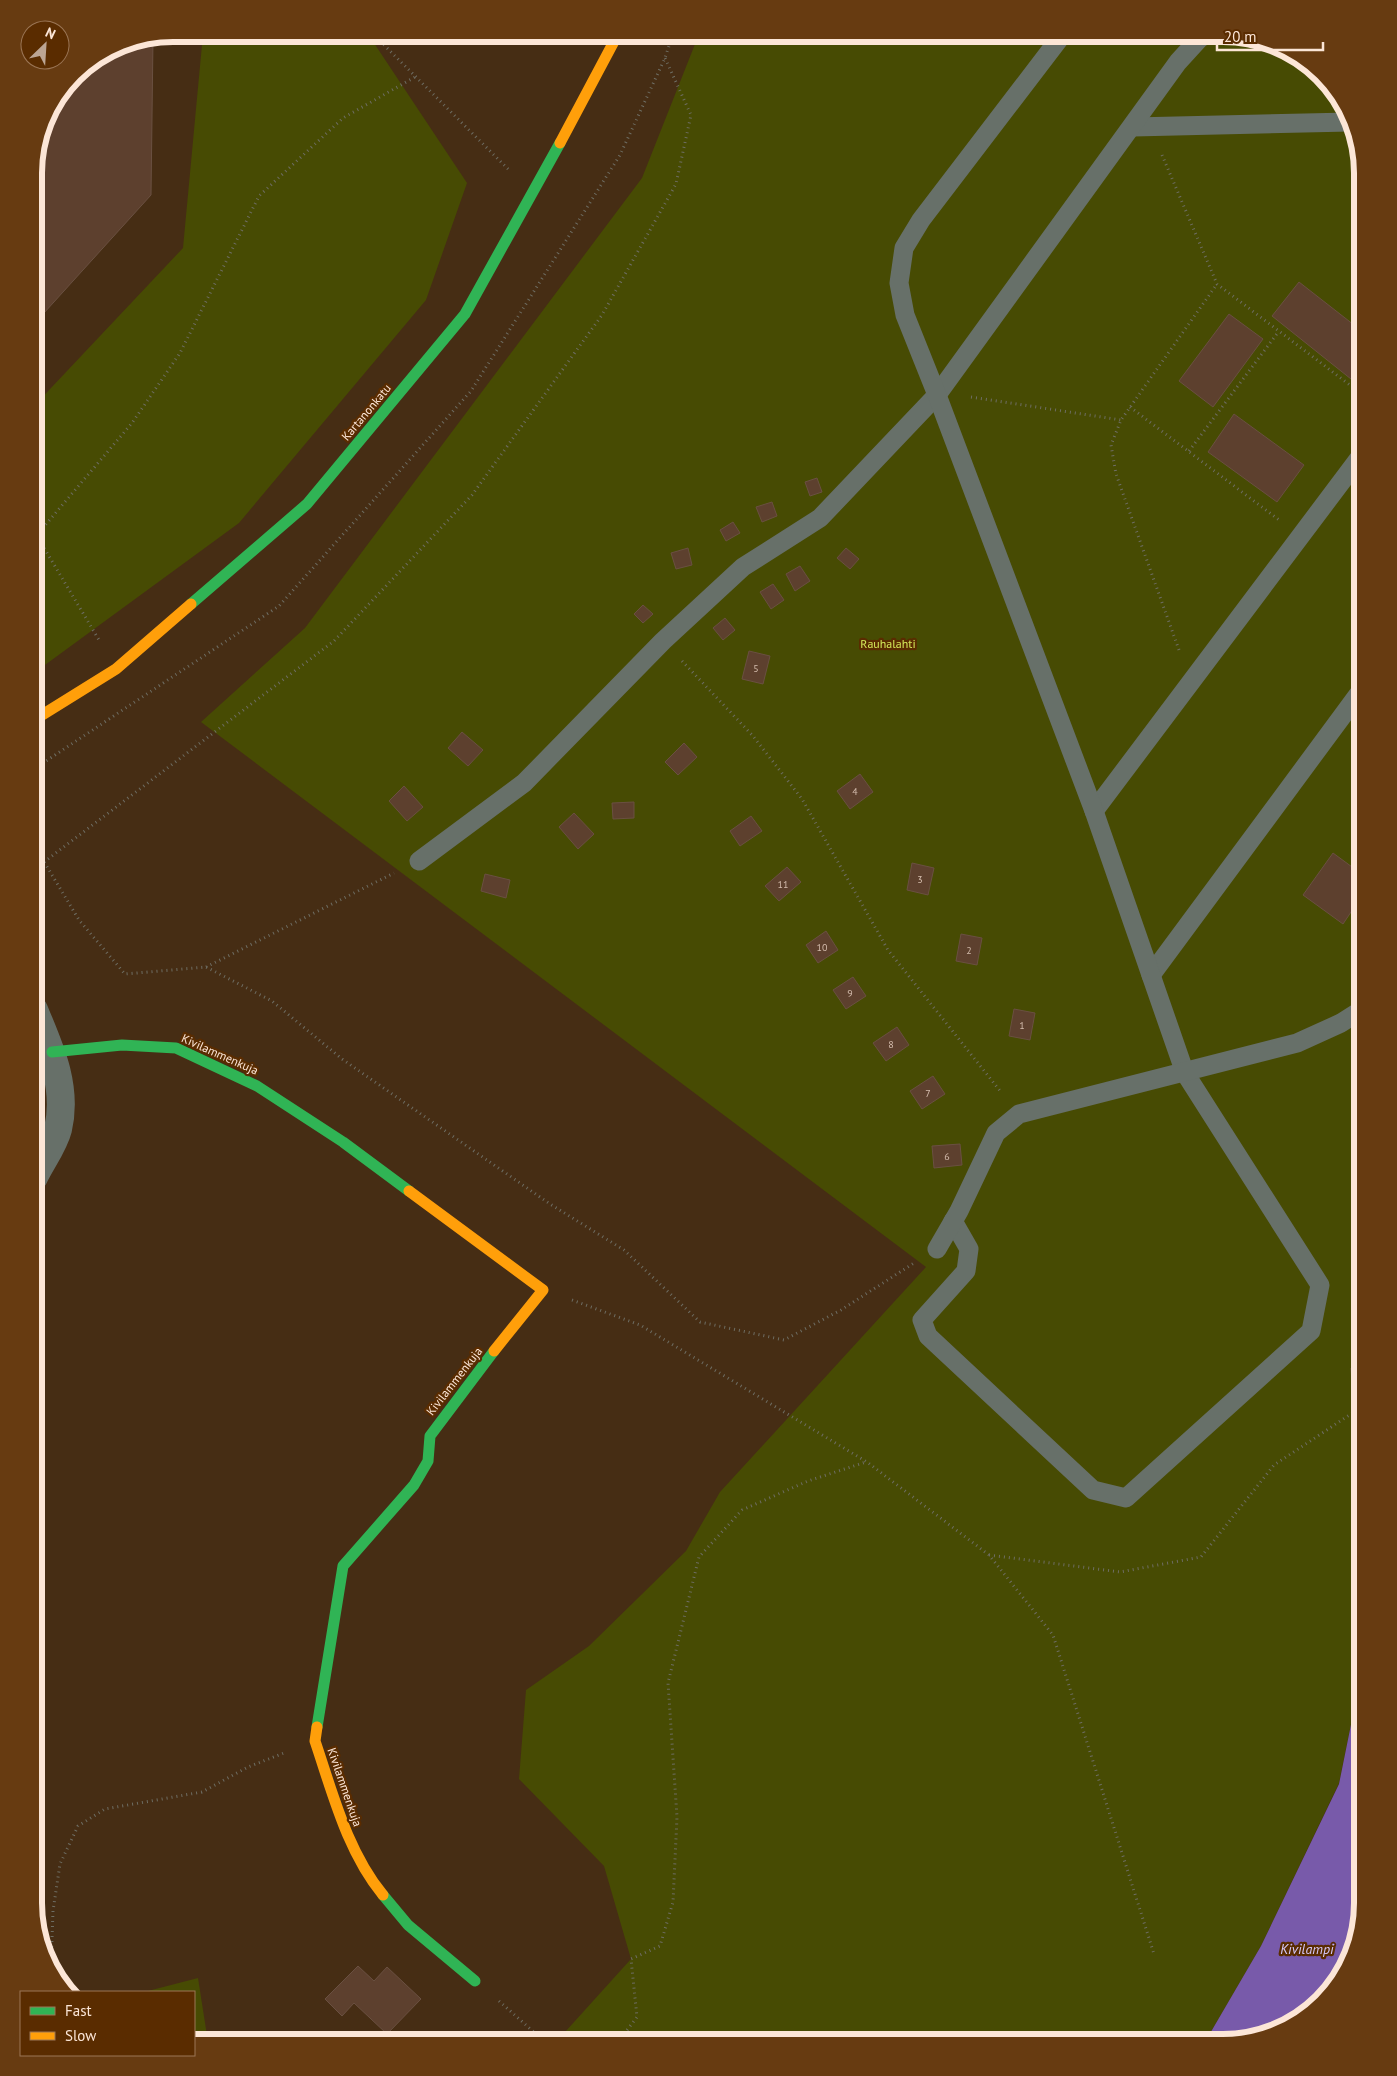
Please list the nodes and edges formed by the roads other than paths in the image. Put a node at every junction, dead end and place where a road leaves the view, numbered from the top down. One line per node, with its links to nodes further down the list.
1 (614, 42): 9 (street, Kartanonkatu)
2 (1056, 43): 6 (lane)
3 (1195, 43): 5 (lane)
4 (1345, 122): 5 (lane)
5 (1133, 127): 6 (lane)
6 (937, 395): 10 (lane); 11 (lane)
7 (1354, 465): 10 (lane)
8 (1354, 700): 12 (lane)
9 (43, 715)
10 (1094, 811): 12 (lane)
11 (419, 861)
12 (1151, 975): 16 (lane)
13 (1354, 1014): 16 (lane)
14 (43, 1030): 15 (street)
15 (52, 1052): 17 (street); 20 (street, Kivilammenkuja)
16 (1185, 1073): 18 (lane); 18 (lane)
17 (42, 1160)
18 (953, 1221): 19 (lane)
19 (937, 1249)
20 (475, 1981)

